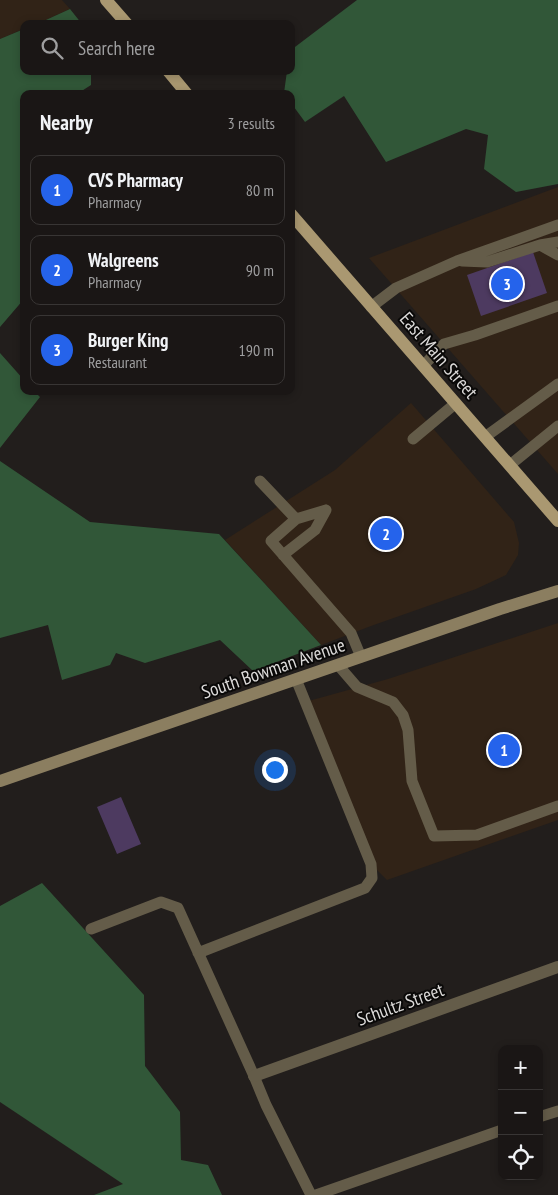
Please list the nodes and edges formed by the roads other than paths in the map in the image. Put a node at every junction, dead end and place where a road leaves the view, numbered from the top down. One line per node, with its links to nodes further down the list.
1 (106, 0): 2 (main road)
2 (124, 20)
3 (171, 75): 4 (main road)
4 (184, 90)
5 (295, 219): 12 (main road, East Main Street)
6 (558, 225): 10 (lane)
7 (558, 242): 8 (lane)
8 (540, 245): 9 (lane); 10 (lane)
9 (558, 255)
10 (457, 261): 12 (lane)
11 (558, 306): 13 (lane)
12 (371, 307): 13 (main road, East Main Street)
13 (423, 366): 15 (main road, East Main Street)
14 (558, 384): 17 (lane)
15 (456, 404): 17 (main road, East Main Street); 18 (lane)
16 (558, 426): 19 (lane)
17 (485, 437): 19 (main road, East Main Street)
18 (413, 439)
19 (510, 465): 21 (main road, East Main Street)
20 (260, 481): 22 (lane)
21 (557, 519)
22 (296, 520): 23 (lane); 23 (lane)
23 (283, 555): 25 (lane)
24 (558, 591): 25 (main road, South Bowman Avenue)
25 (362, 657): 26 (main road, South Bowman Avenue)
26 (338, 665): 27 (main road, South Bowman Avenue); 29 (lane)
27 (296, 679): 28 (main road, South Bowman Avenue); 31 (lane)
28 (0, 782)
29 (558, 806)
30 (90, 928): 31 (lane)
31 (198, 953): 33 (lane)
32 (558, 967): 33 (street, Schultz Street)
33 (254, 1076): 37 (lane)
34 (558, 1111): 35 (lane)
35 (543, 1116)
36 (498, 1131): 38 (lane)
37 (311, 1195)
38 (316, 1195)

